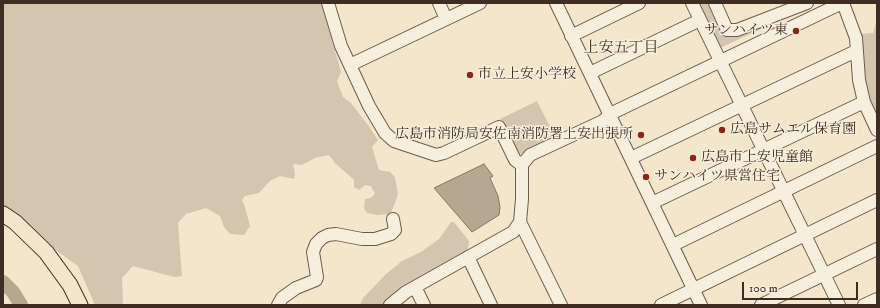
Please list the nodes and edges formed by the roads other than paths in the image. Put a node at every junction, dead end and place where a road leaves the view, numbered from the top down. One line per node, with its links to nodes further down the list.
1 (328, 3): 15 (street)
2 (439, 3): 10 (street)
3 (480, 3): 10 (street)
4 (556, 3): 12 (street)
5 (639, 3): 12 (street)
6 (692, 3): 11 (street)
7 (716, 3): 8 (street)
8 (807, 3)
9 (842, 3): 13 (street); 14 (street)
10 (446, 19): 15 (street)
11 (700, 20): 14 (street); 16 (street)
12 (571, 36): 16 (street)
13 (856, 51): 17 (street); 18 (street)
14 (720, 61): 18 (street); 19 (street)
15 (350, 65): 24 (street)
16 (590, 73): 19 (street)
17 (864, 102): 20 (street); 22 (street)
18 (742, 106): 22 (street); 23 (street)
19 (610, 114): 23 (street); 24 (street)
20 (877, 130)
21 (877, 146): 25 (street)
22 (763, 150): 25 (street); 27 (street)
23 (631, 158): 27 (street)
24 (522, 165): 30 (street)
25 (784, 191): 31 (street); 32 (street)
26 (877, 200): 31 (street)
27 (652, 203): 32 (street)
28 (3, 214): 39 (main road)
29 (393, 219): 40 (street)
30 (520, 222): 34 (street); 44 (street)
31 (805, 235): 35 (street); 37 (street)
32 (672, 245): 37 (street)
33 (877, 248): 35 (street)
34 (468, 257): 36 (street); 43 (street)
35 (824, 274): 47 (street); 48 (street)
36 (415, 287): 41 (street); 42 (street)
37 (694, 289): 45 (street); 46 (street)
38 (877, 299): 49 (street)
39 (80, 305)
40 (278, 305)
41 (390, 305)
42 (424, 305)
43 (491, 305)
44 (561, 305)
45 (660, 305)
46 (701, 305)
47 (761, 305)
48 (839, 305)
49 (864, 305)

